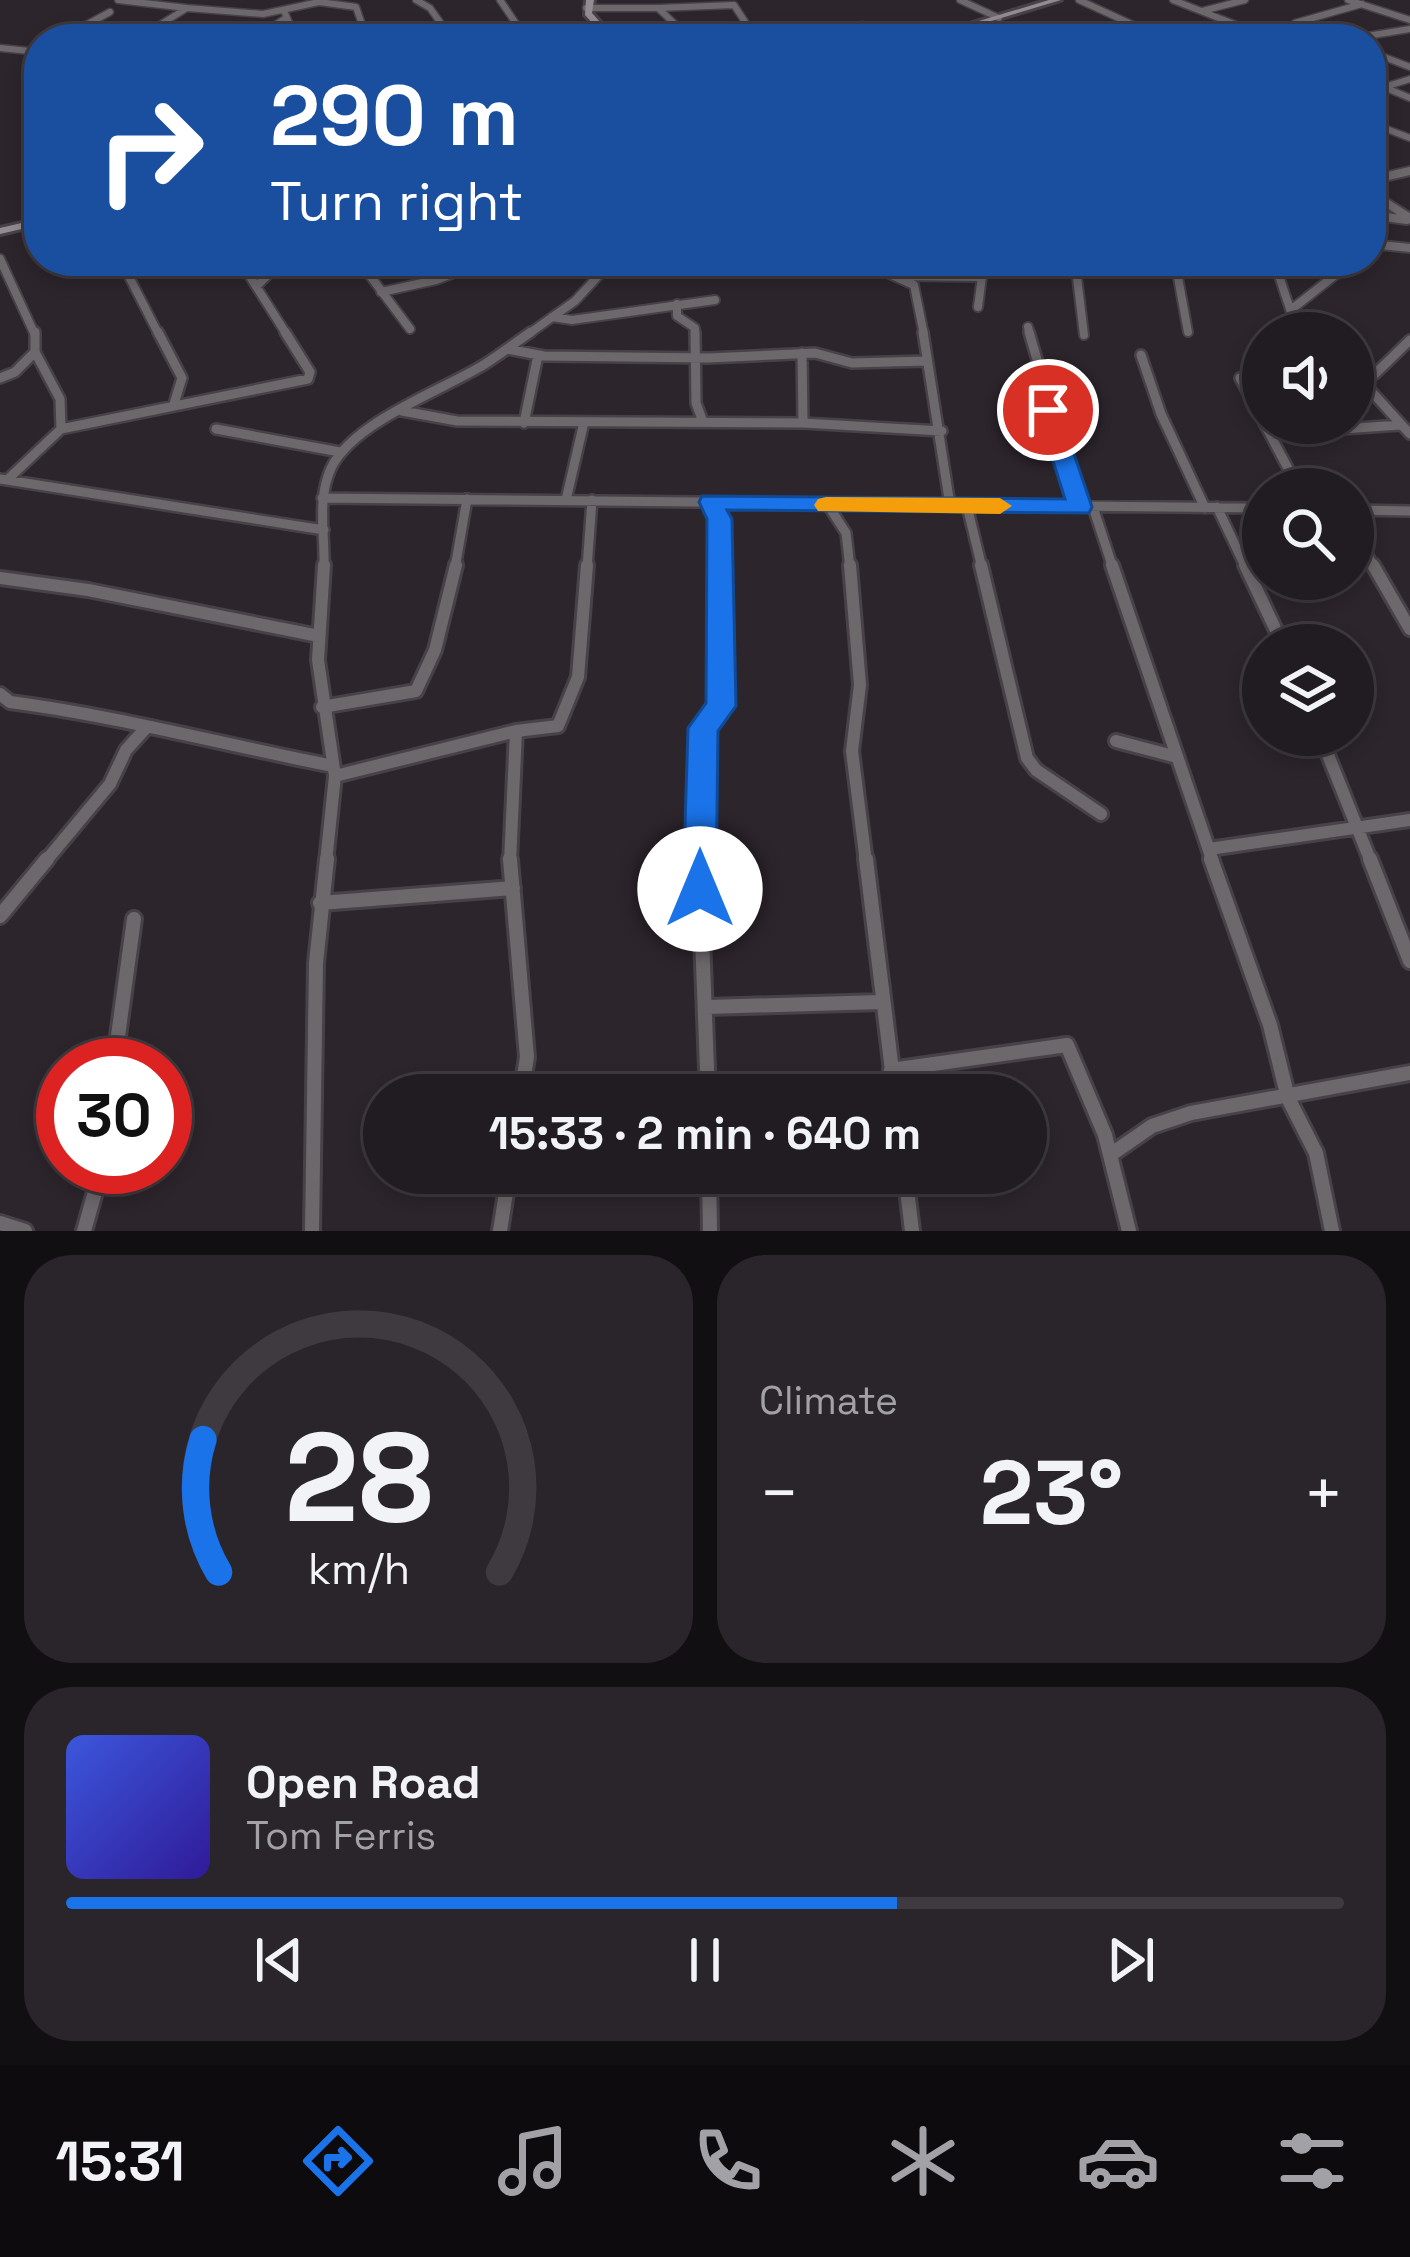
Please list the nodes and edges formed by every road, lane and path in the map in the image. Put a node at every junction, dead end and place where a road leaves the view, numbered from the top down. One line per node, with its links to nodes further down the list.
1 (118, 0): 13 (street)
2 (230, 0): 15 (street)
3 (416, 0): 26 (street)
4 (960, 0): 19 (street)
5 (1057, 0): 19 (street)
6 (1078, 0): 30 (street)
7 (1173, 0): 16 (street)
8 (1245, 0): 16 (street)
9 (1348, 0): 12 (street)
10 (320, 1): 18 (street); 25 (street)
11 (588, 4): 14 (street)
12 (1362, 4): 20 (street); 32 (street)
13 (187, 8): 15 (street); 22 (street)
14 (658, 8): 27 (street); 28 (street)
15 (219, 9): 18 (street)
16 (1202, 11): 31 (street)
17 (110, 12): 21 (street)
18 (285, 14): 23 (street); 24 (street)
19 (999, 18): 29 (street)
20 (1295, 23)
21 (88, 24)
22 (161, 24)
23 (274, 24)
24 (289, 24)
25 (362, 24)
26 (441, 24)
27 (678, 24)
28 (746, 24)
29 (981, 24)
30 (1131, 24)
31 (1234, 24)
32 (1410, 25)
33 (0, 259): 60 (street)
34 (129, 276): 71 (street)
35 (250, 276): 46 (street)
36 (267, 276): 46 (street)
37 (370, 276): 47 (street)
38 (447, 276): 47 (street)
39 (600, 276): 53 (street)
40 (897, 276): 45 (street); 65 (street)
41 (1077, 276): 57 (street)
42 (1178, 276): 56 (street)
43 (1280, 276): 51 (street)
44 (1335, 276): 51 (street)
45 (980, 278): 50 (street)
46 (257, 286): 71 (street)
47 (382, 292): 55 (street)
48 (715, 300): 49 (street)
49 (677, 304): 53 (street); 64 (street)
50 (978, 307)
51 (1292, 309): 52 (street)
52 (1293, 312)
53 (552, 317): 59 (street)
54 (1028, 327): 93 (street)
55 (410, 329)
56 (1188, 332)
57 (1084, 335)
58 (1410, 340): 66 (street)
59 (507, 349): 62 (street); 72 (street)
60 (34, 352): 68 (street); 79 (street)
61 (802, 353): 64 (street); 65 (street); 76 (street)
62 (538, 355): 64 (street); 73 (street)
63 (1141, 355): 94 (street)
64 (696, 358): 75 (street)
65 (926, 361): 81 (street)
66 (1374, 370)
67 (1240, 378): 69 (street)
68 (0, 379)
69 (1242, 382)
70 (1374, 397): 78 (street)
71 (174, 404): 79 (street)
72 (402, 411): 73 (street); 83 (street)
73 (524, 422): 74 (street)
74 (584, 422): 75 (street); 87 (street)
75 (703, 422): 76 (street)
76 (803, 423): 81 (street)
77 (1374, 425): 78 (street)
78 (1400, 425): 82 (street)
79 (61, 429): 84 (street)
80 (216, 429): 83 (street)
81 (941, 431): 91 (street)
82 (1410, 434)
83 (340, 452): 85 (street)
84 (4, 479): 98 (street)
85 (322, 498): 86 (street); 98 (street)
86 (467, 499): 87 (street); 105 (street)
87 (566, 500): 88 (street)
88 (592, 500): 89 (street); 108 (street)
89 (711, 502): 90 (street); 123 (street)
90 (828, 505): 91 (street); 122 (street)
91 (950, 505): 92 (street)
92 (967, 506): 93 (street); 113 (street)
93 (1087, 507): 94 (street); 111 (street)
94 (1211, 508): 95 (street); 101 (street)
95 (1242, 508)
96 (1374, 510): 97 (street)
97 (1410, 511)
98 (324, 530): 103 (street)
99 (1374, 566): 102 (street)
100 (0, 578): 103 (street)
101 (1272, 624)
102 (1410, 629)
103 (319, 636): 105 (street)
104 (5, 698): 106 (street); 107 (street)
105 (322, 706): 112 (street)
106 (0, 713)
107 (145, 729): 112 (street); 119 (street)
108 (516, 731): 112 (street); 117 (street)
109 (1116, 741): 111 (street)
110 (1328, 756): 115 (street)
111 (1177, 757): 116 (street)
112 (334, 771): 118 (street)
113 (1101, 814)
114 (1410, 820): 115 (street)
115 (1354, 828): 116 (street); 121 (street)
116 (1209, 849): 130 (street)
117 (513, 888): 118 (street); 127 (street)
118 (320, 903): 137 (street)
119 (0, 916)
120 (134, 919): 124 (street)
121 (1410, 961)
122 (882, 1002): 123 (street); 125 (street)
123 (707, 1007): 128 (street)
124 (118, 1038)
125 (891, 1070): 129 (street); 131 (street)
126 (1410, 1073): 130 (street)
127 (524, 1074)
128 (708, 1074)
129 (892, 1074)
130 (1288, 1097): 131 (street); 144 (street)
131 (1113, 1153): 143 (street)
132 (94, 1194): 139 (street)
133 (506, 1194): 140 (street)
134 (709, 1194): 141 (street)
135 (908, 1194): 142 (street)
136 (0, 1223): 138 (street)
137 (316, 1230)
138 (25, 1231)
139 (84, 1231)
140 (500, 1231)
141 (710, 1231)
142 (912, 1231)
143 (1129, 1231)
144 (1331, 1231)

